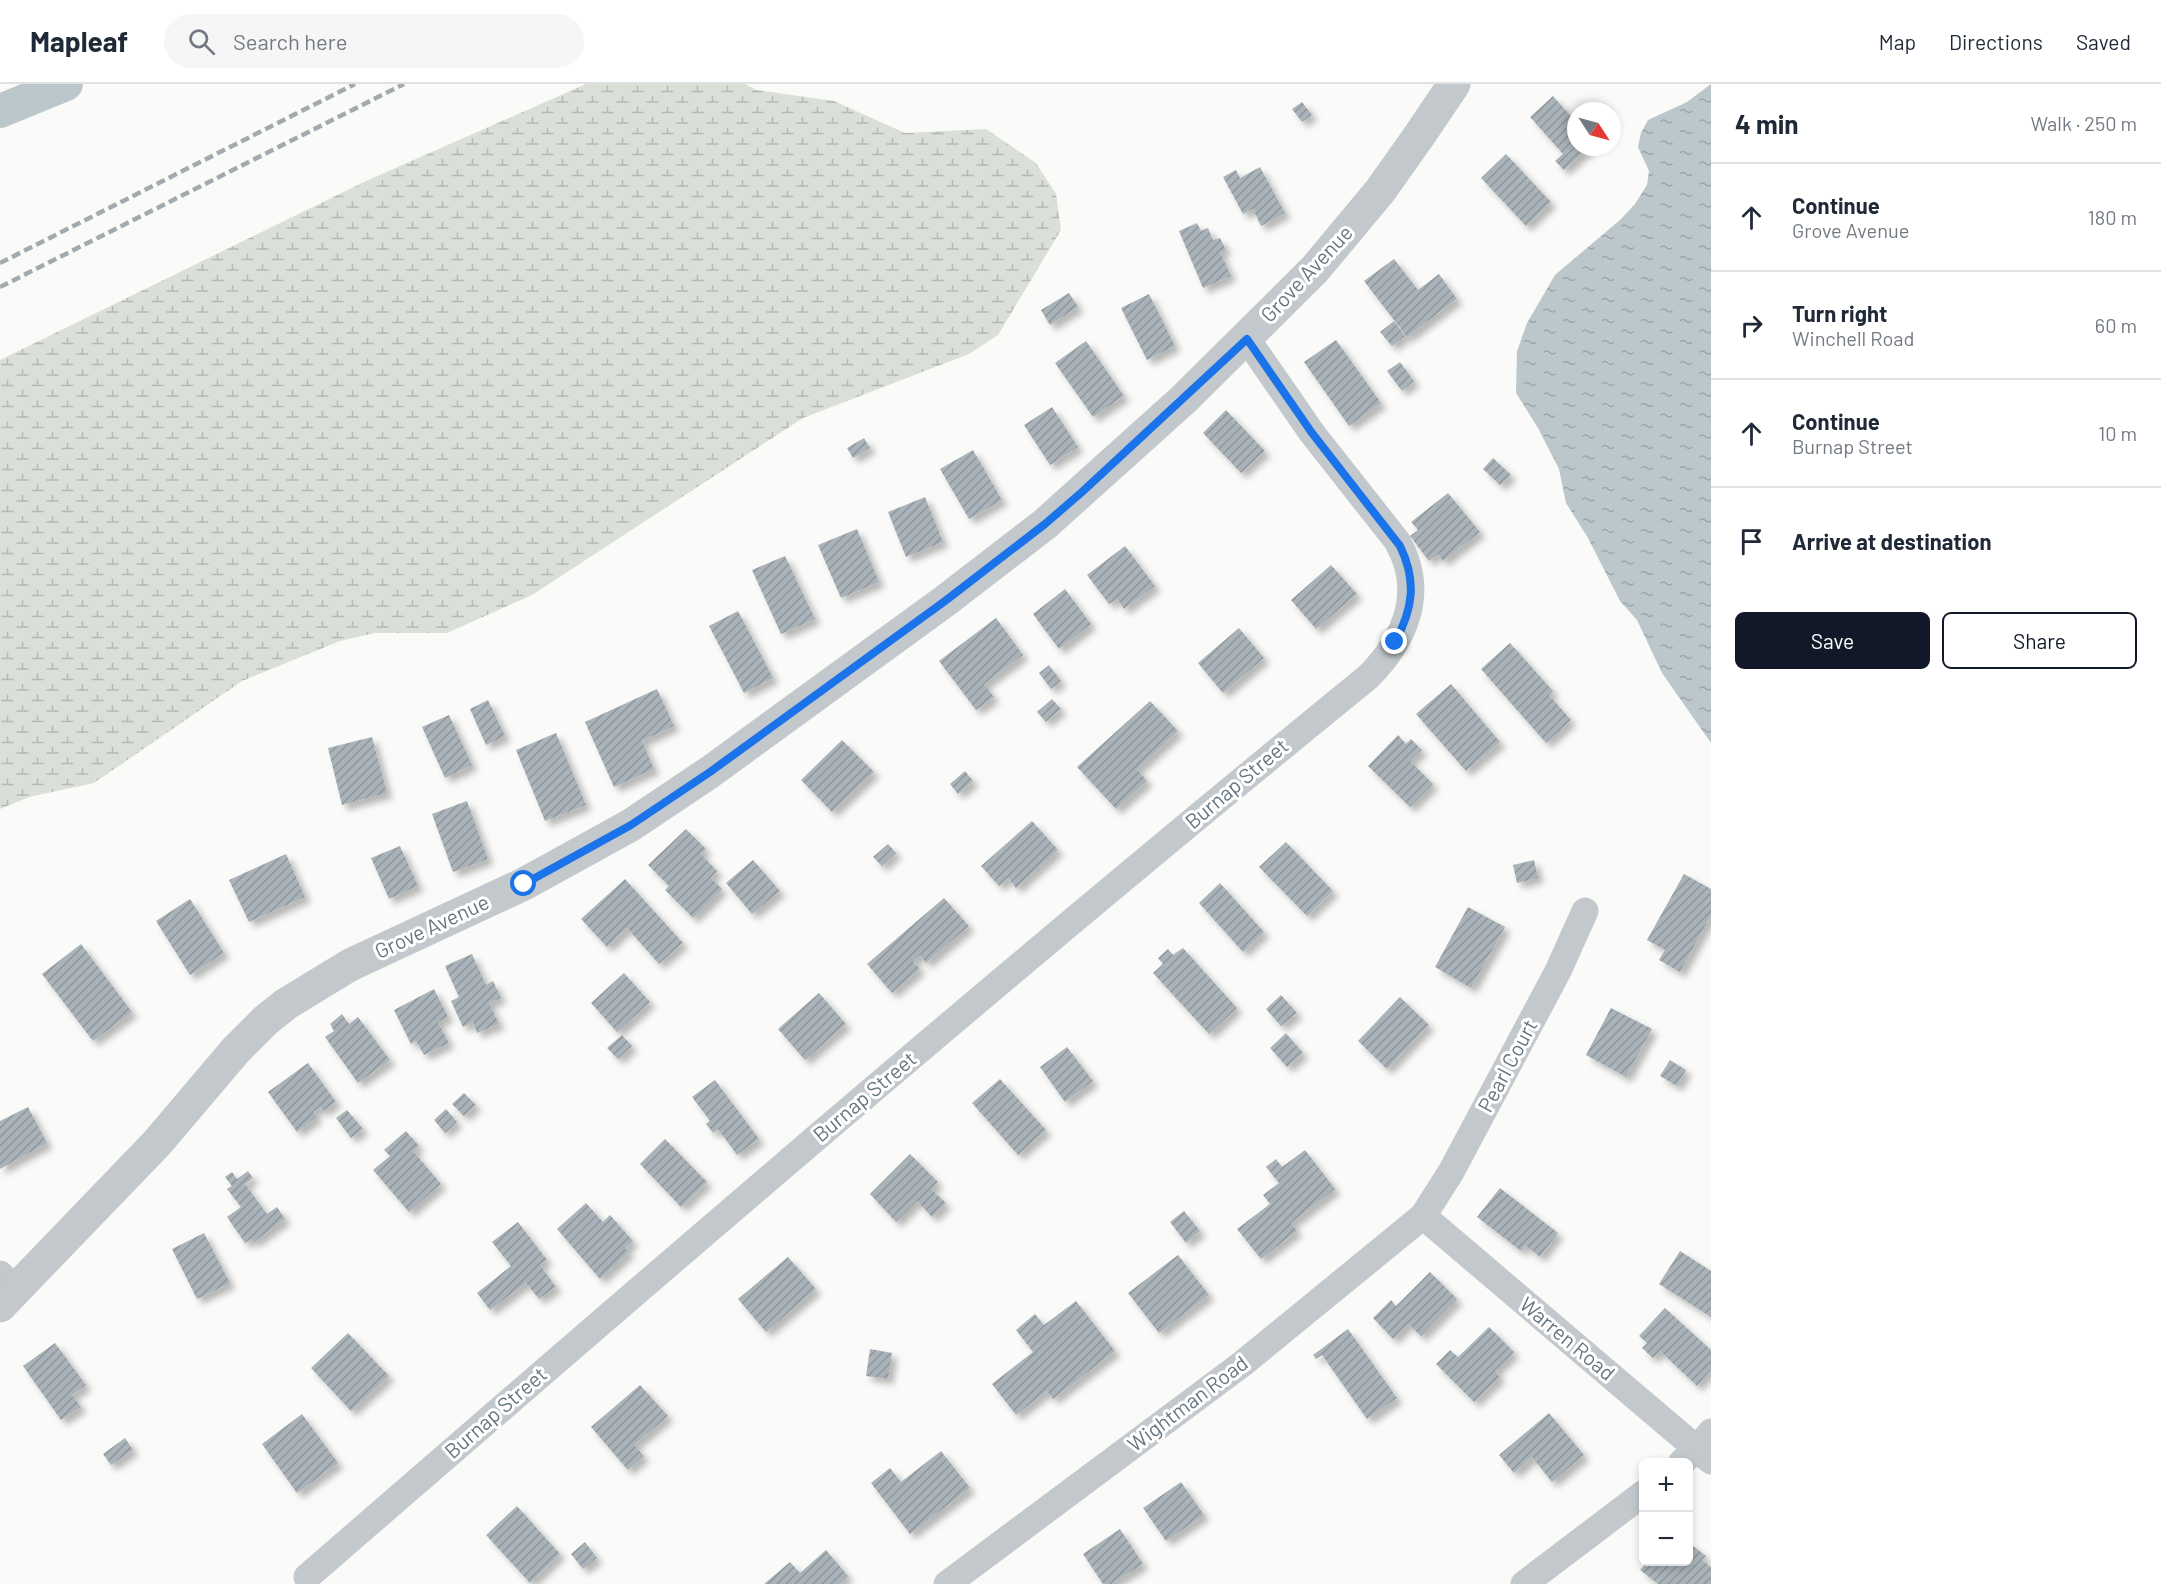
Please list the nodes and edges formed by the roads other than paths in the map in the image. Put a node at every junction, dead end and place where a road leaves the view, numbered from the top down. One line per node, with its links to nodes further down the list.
1 (1454, 84): 2 (street, Grove Avenue)
2 (1247, 339): 5 (street, Grove Avenue); 8 (street, Burnap Street)
3 (1585, 911): 4 (street, Pearl Court)
4 (1423, 1216): 6 (street, Warren Road); 9 (street, Wightman Road)
5 (5, 1290)
6 (1700, 1451)
7 (1639, 1497): 10 (street)
8 (307, 1577)
9 (947, 1584)
10 (1524, 1584)

